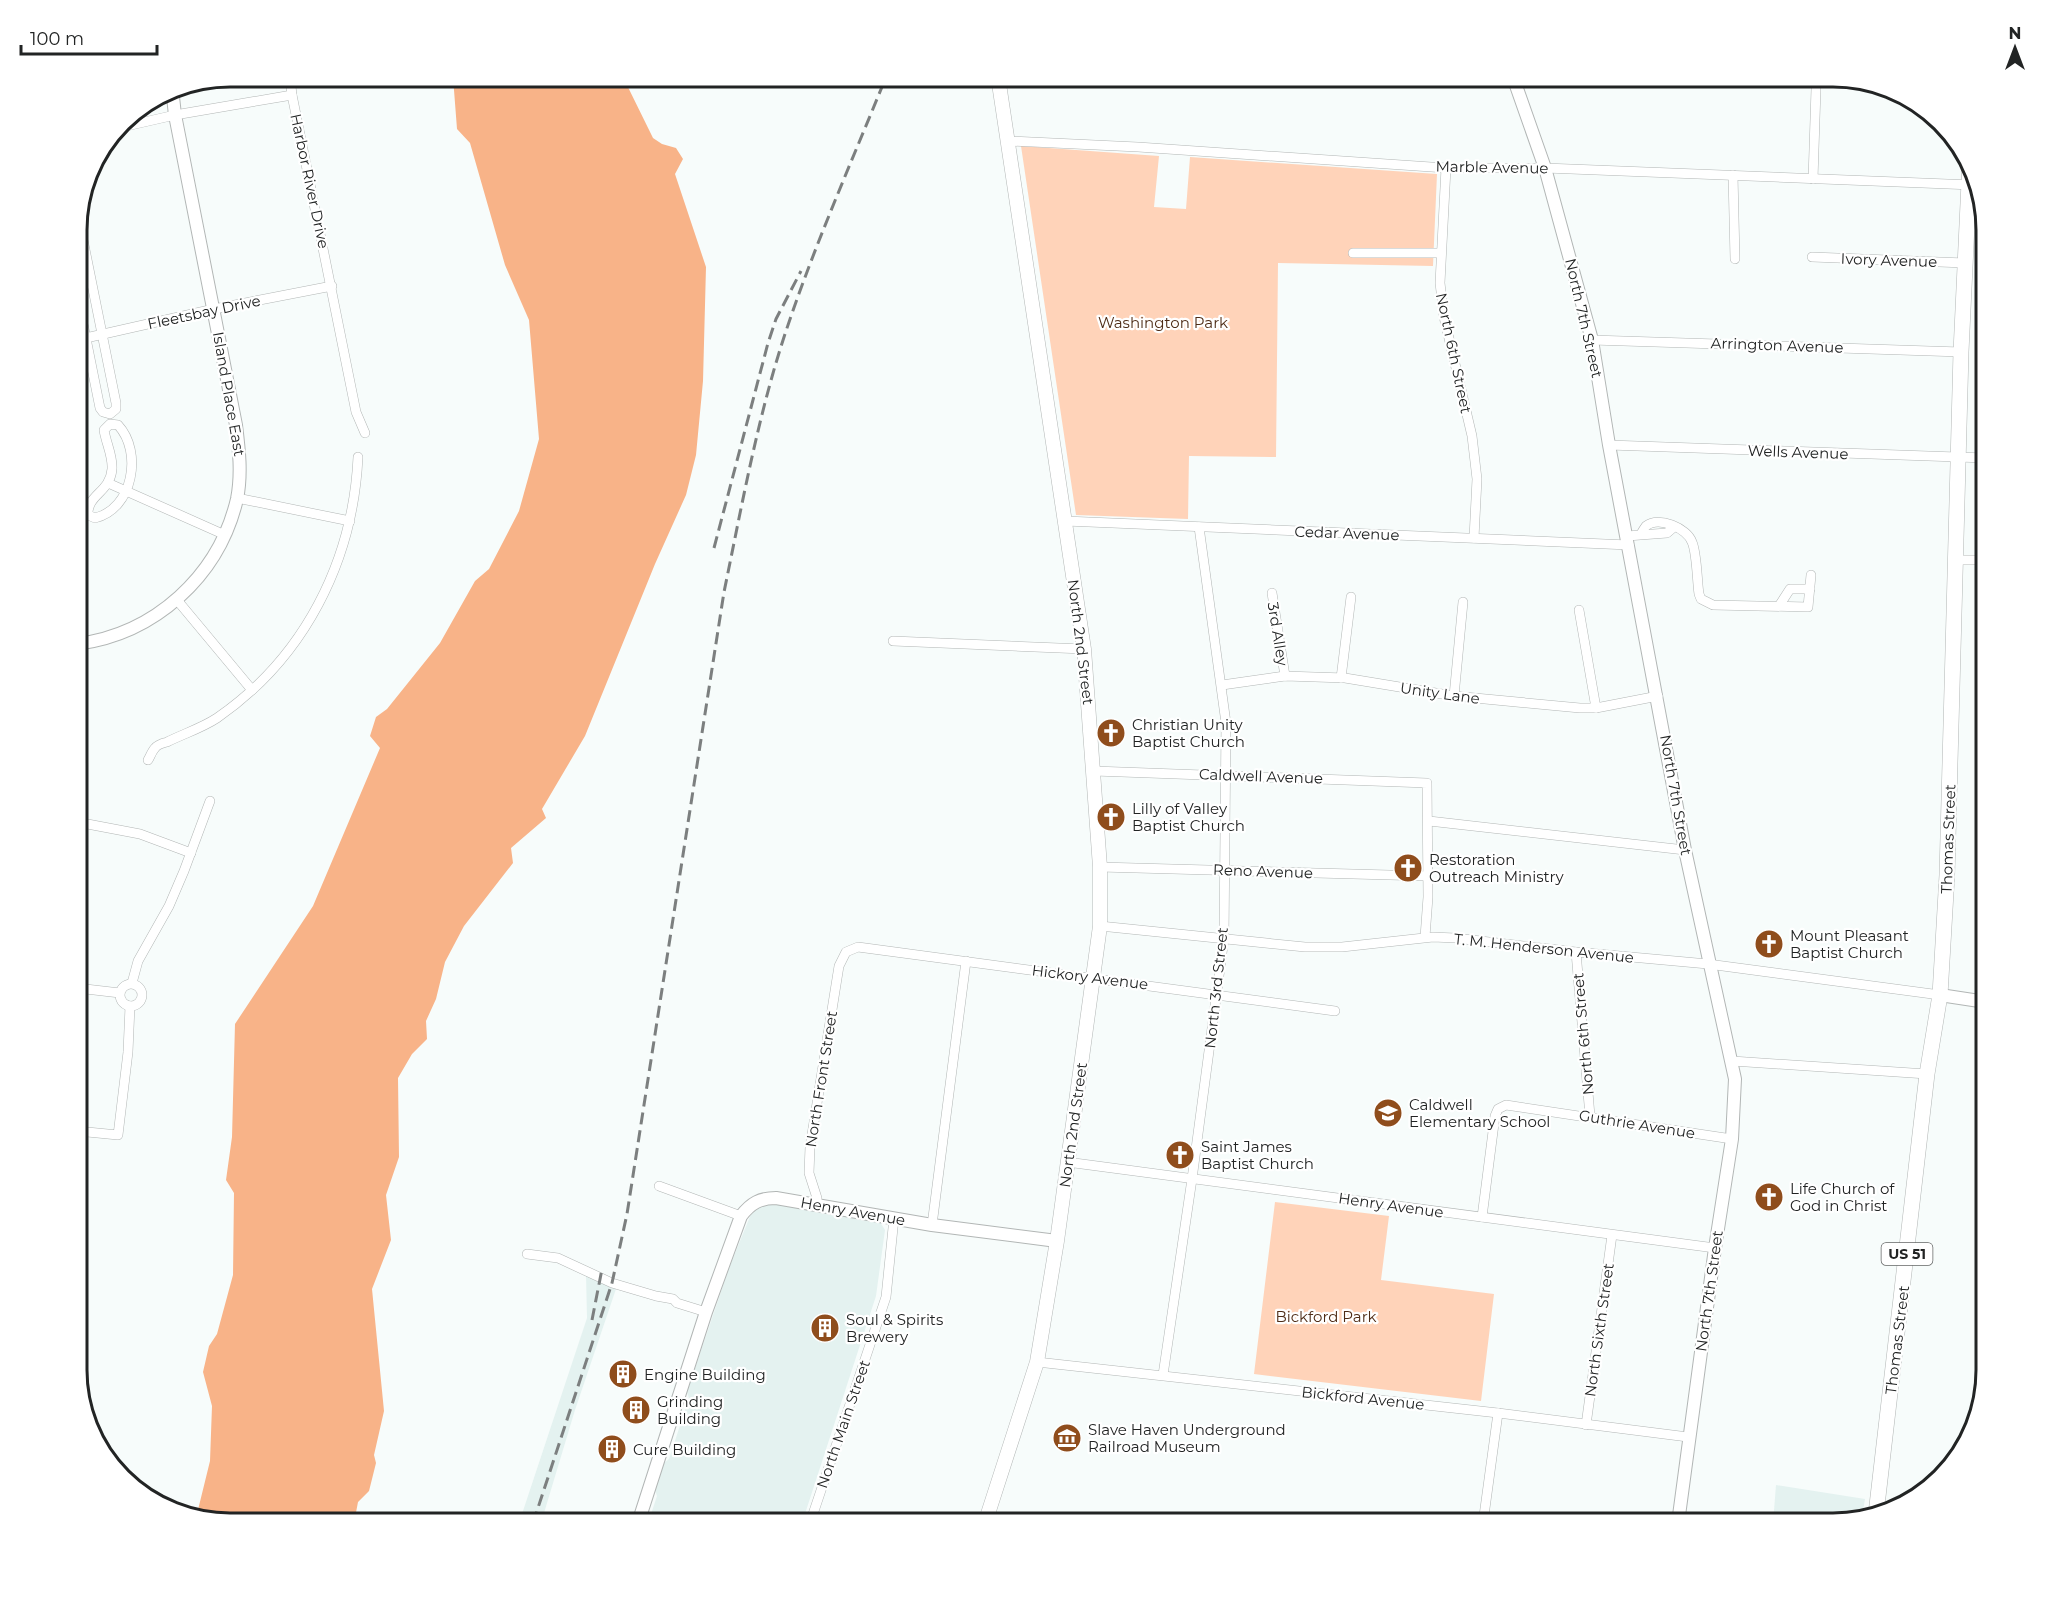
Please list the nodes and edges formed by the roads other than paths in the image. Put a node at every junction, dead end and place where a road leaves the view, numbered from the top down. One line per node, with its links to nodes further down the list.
1 (291, 87): 5 (street, Harbor River Drive)
2 (1000, 87): 9 (main road, North 2nd Street)
3 (1516, 87): 11 (street, North 7th Street)
4 (1816, 89): 13 (street)
5 (292, 95): 7 (street); 22 (street, Harbor River Drive)
6 (173, 99): 7 (street, Island Place East)
7 (175, 115): 8 (street); 23 (street, Island Place East)
8 (134, 124)
9 (1008, 141): 10 (street, Marble Avenue); 38 (main road, North 2nd Street)
10 (1446, 168): 11 (street, Marble Avenue); 17 (street, North 6th Street)
11 (1545, 168): 12 (street, Marble Avenue); 26 (street, North 7th Street)
12 (1733, 175): 13 (street, Marble Avenue); 19 (street)
13 (1813, 179): 14 (street, Marble Avenue)
14 (1968, 185)
15 (1971, 194): 21 (main road, Thomas Street / US 51)
16 (1353, 253): 17 (street)
17 (1441, 253): 41 (street, North 6th Street)
18 (1812, 257): 21 (street, Ivory Avenue)
19 (1735, 259)
20 (87, 260): 24 (street)
21 (1965, 263): 27 (main road, Thomas Street / US 51)
22 (332, 286): 23 (street, Fleetsbay Drive); 29 (street, Harbor River Drive)
23 (214, 309): 24 (street, Fleetsbay Drive); 36 (street, Island Place East)
24 (102, 334): 25 (street, Fleetsbay Drive); 28 (street)
25 (87, 338)
26 (1592, 340): 27 (street, Arrington Avenue); 30 (street, North 7th Street)
27 (1961, 352): 32 (main road, Thomas Street / US 51)
28 (87, 361)
29 (365, 432)
30 (1610, 445): 32 (street, Wells Avenue); 42 (street, North 7th Street)
31 (358, 457): 37 (street)
32 (1960, 457): 33 (street, Wells Avenue); 43 (main road, Thomas Street / US 51)
33 (1976, 458)
34 (108, 483): 35 (street); 35 (street); 35 (street)
35 (126, 492): 40 (street)
36 (237, 498): 37 (street); 40 (street, Island Place East)
37 (350, 521): 59 (street)
38 (1065, 521): 39 (street, Cedar Avenue); 55 (main road, North 2nd Street)
39 (1199, 527): 41 (street, Cedar Avenue); 58 (street, North 3rd Street)
40 (225, 535): 49 (street, Island Place East)
41 (1474, 538): 42 (street, Cedar Avenue)
42 (1628, 541): 51 (street, Cedar Avenue); 61 (street, North 7th Street)
43 (1956, 560): 44 (street); 86 (main road, Thomas Street / US 51)
44 (1976, 560)
45 (1811, 574): 46 (street)
46 (1810, 589): 51 (street); 51 (street)
47 (1272, 593): 56 (street, 3rd Alley)
48 (1351, 597): 57 (street)
49 (177, 600): 54 (street, Island Place East); 59 (street)
50 (1463, 602): 60 (street)
51 (1779, 606)
52 (1579, 610): 62 (street)
53 (893, 641): 55 (street)
54 (87, 642)
55 (1084, 649): 64 (main road, North 2nd Street)
56 (1285, 676): 57 (street, Unity Lane); 58 (street, Unity Lane)
57 (1341, 678): 60 (street, Unity Lane)
58 (1222, 685): 65 (street, North 3rd Street)
59 (252, 690): 63 (street)
60 (1454, 696): 62 (street, Unity Lane)
61 (1658, 696): 62 (street, Unity Lane); 69 (street, North 7th Street)
62 (1596, 708)
63 (148, 760)
64 (1094, 771): 65 (street, Caldwell Avenue); 71 (main road, North 2nd Street)
65 (1225, 774): 67 (street, Caldwell Avenue); 72 (street, North 3rd Street)
66 (210, 801): 70 (street)
67 (1429, 821): 69 (street); 73 (street)
68 (87, 824): 70 (street)
69 (1685, 850): 80 (street, North 7th Street)
70 (190, 853): 82 (street)
71 (1100, 867): 72 (street, Reno Avenue); 74 (main road, North 2nd Street)
72 (1224, 870): 73 (street, Reno Avenue); 76 (street, North 3rd Street)
73 (1427, 876): 75 (street)
74 (1100, 926): 76 (street, T. M. Henderson Avenue); 81 (main road, North 2nd Street)
75 (1425, 938): 76 (street, T. M. Henderson Avenue); 78 (street, T. M. Henderson Avenue)
76 (1224, 939): 85 (street, North 3rd Street)
77 (846, 952): 79 (street, Hickory Avenue); 98 (street, North Front Street)
78 (1575, 952): 80 (street, T. M. Henderson Avenue); 92 (street, North 6th Street)
79 (966, 961): 81 (street, Hickory Avenue); 102 (street)
80 (1708, 964): 86 (street, T. M. Henderson Avenue); 90 (street, North 7th Street)
81 (1094, 977): 85 (street, Hickory Avenue); 95 (main road, North 2nd Street)
82 (132, 983): 84 (street); 88 (street)
83 (87, 989): 84 (street)
84 (120, 993): 88 (street)
85 (1218, 994): 89 (street, Hickory Avenue); 96 (street, North 3rd Street)
86 (1940, 995): 87 (street, T. M. Henderson Avenue); 91 (main road, Thomas Street / US 51)
87 (1976, 1000)
88 (130, 1006): 93 (street)
89 (1335, 1011)
90 (1732, 1061): 91 (street); 94 (street, North 7th Street)
91 (1927, 1074): 113 (main road, Thomas Street / US 51)
92 (1590, 1116): 94 (street, Guthrie Avenue); 100 (street, Guthrie Avenue)
93 (87, 1132)
94 (1732, 1139): 105 (street, North 7th Street)
95 (1067, 1162): 96 (street, Henry Avenue); 104 (main road, North 2nd Street)
96 (1192, 1179): 100 (street, Henry Avenue); 109 (street, North 3rd Street)
97 (659, 1186): 99 (street)
98 (817, 1205): 99 (street, Henry Avenue); 101 (street, Henry Avenue)
99 (741, 1216): 107 (street)
100 (1482, 1217): 103 (street, Henry Avenue)
101 (894, 1218): 102 (street, Henry Avenue); 115 (street, North Main Street)
102 (932, 1226): 104 (street, Henry Avenue)
103 (1612, 1235): 105 (street, Henry Avenue); 111 (street, North Sixth Street)
104 (1057, 1241): 108 (main road, North 2nd Street)
105 (1714, 1248): 112 (street, North 7th Street)
106 (527, 1254): 107 (street)
107 (706, 1312): 114 (street)
108 (1037, 1362): 109 (street, Bickford Avenue); 116 (main road, North 2nd Street)
109 (1163, 1375): 110 (street, Bickford Avenue)
110 (1498, 1413): 111 (street, Bickford Avenue); 117 (street)
111 (1586, 1425): 112 (street, Bickford Avenue)
112 (1688, 1437): 118 (street, North 7th Street)
113 (1877, 1506)
114 (642, 1513)
115 (814, 1513)
116 (989, 1513)
117 (1484, 1513)
118 (1679, 1513)

